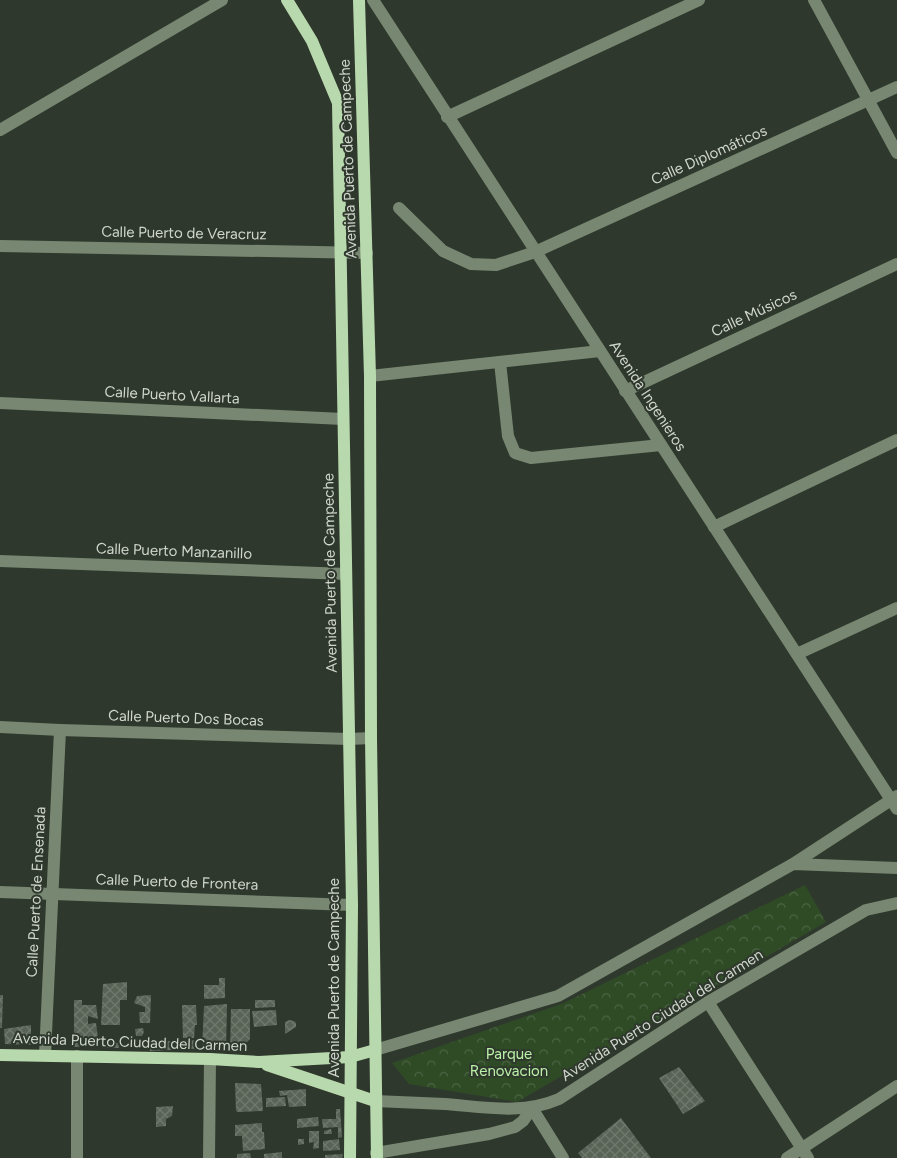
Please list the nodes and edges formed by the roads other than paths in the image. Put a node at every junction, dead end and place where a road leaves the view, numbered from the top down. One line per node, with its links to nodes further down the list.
1 (222, 0): 10 (street)
2 (287, 0): 15 (main road, Avenida Puerto de Campeche)
3 (359, 0): 16 (main road, Avenida Puerto de Campeche)
4 (373, 0): 9 (street, Avenida Ingenieros)
5 (699, 0): 9 (street)
6 (814, 0): 8 (street)
7 (897, 88): 8 (street, Calle Diplomáticos)
8 (868, 101): 11 (street); 14 (street, Calle Diplomáticos)
9 (447, 117): 14 (street, Avenida Ingenieros)
10 (0, 130)
11 (897, 153)
12 (398, 208): 14 (street, Calle Diplomáticos)
13 (0, 246): 15 (street, Calle Puerto de Veracruz)
14 (535, 252): 18 (street, Avenida Ingenieros)
15 (340, 253): 16 (street, Calle Puerto de Veracruz); 23 (main road, Avenida Puerto de Campeche)
16 (367, 253): 20 (main road, Avenida Puerto de Campeche)
17 (897, 264): 21 (street, Calle Músicos)
18 (600, 351): 19 (street); 21 (street, Avenida Ingenieros)
19 (500, 362): 20 (street); 25 (street)
20 (370, 376): 33 (main road, Avenida Puerto de Campeche)
21 (626, 391): 25 (street, Avenida Ingenieros)
22 (0, 403): 23 (street, Calle Puerto Vallarta)
23 (343, 419): 28 (main road, Avenida Puerto de Campeche)
24 (897, 440): 26 (street)
25 (661, 445): 26 (street, Avenida Ingenieros)
26 (714, 526): 30 (street, Avenida Ingenieros)
27 (0, 562): 28 (street, Calle Puerto Manzanillo)
28 (346, 574): 34 (main road, Avenida Puerto de Campeche)
29 (897, 608): 30 (street)
30 (797, 654): 35 (street, Avenida Ingenieros)
31 (0, 727): 32 (street, Calle Puerto Dos Bocas)
32 (60, 730): 34 (street, Calle Puerto Dos Bocas); 39 (street, Calle Puerto de Ensenada)
33 (370, 738): 34 (street, Calle Puerto Dos Bocas); 43 (main road, Avenida Puerto de Campeche)
34 (349, 739): 41 (main road, Avenida Puerto de Campeche)
35 (895, 802): 36 (street, Avenida Puerto Ciudad del Carmen)
36 (793, 864): 37 (street); 43 (street, Avenida Puerto Ciudad del Carmen)
37 (897, 868)
38 (0, 892): 39 (street, Calle Puerto de Frontera)
39 (53, 893): 41 (street, Calle Puerto de Frontera); 45 (street, Calle Puerto de Ensenada)
40 (897, 903): 42 (street, Avenida Puerto Ciudad del Carmen)
41 (352, 905): 47 (main road, Avenida Puerto de Campeche)
42 (708, 1002): 53 (street, Avenida Puerto Ciudad del Carmen); 54 (street)
43 (375, 1050): 47 (main road, Avenida Puerto Ciudad del Carmen); 52 (main road, Avenida Puerto de Campeche)
44 (0, 1055): 45 (main road, Avenida Puerto Ciudad del Carmen)
45 (45, 1055): 46 (main road, Avenida Puerto Ciudad del Carmen)
46 (77, 1056): 48 (main road, Avenida Puerto Ciudad del Carmen); 56 (street)
47 (350, 1057): 49 (main road, Avenida Puerto Ciudad del Carmen); 51 (main road, Avenida Puerto de Campeche)
48 (210, 1059): 49 (main road, Avenida Puerto Ciudad del Carmen); 57 (street)
49 (259, 1062): 51 (main road, Avenida Puerto Ciudad del Carmen)
50 (897, 1086): 54 (street)
51 (350, 1092): 52 (main road, Avenida Puerto Ciudad del Carmen); 58 (main road, Avenida Puerto de Campeche)
52 (375, 1101): 53 (street, Avenida Puerto Ciudad del Carmen); 55 (main road, Avenida Puerto de Campeche)
53 (532, 1108): 55 (street); 59 (street)
54 (806, 1154): 60 (street)
55 (376, 1155)
56 (77, 1158)
57 (208, 1158)
58 (350, 1158)
59 (563, 1158)
60 (787, 1158)

